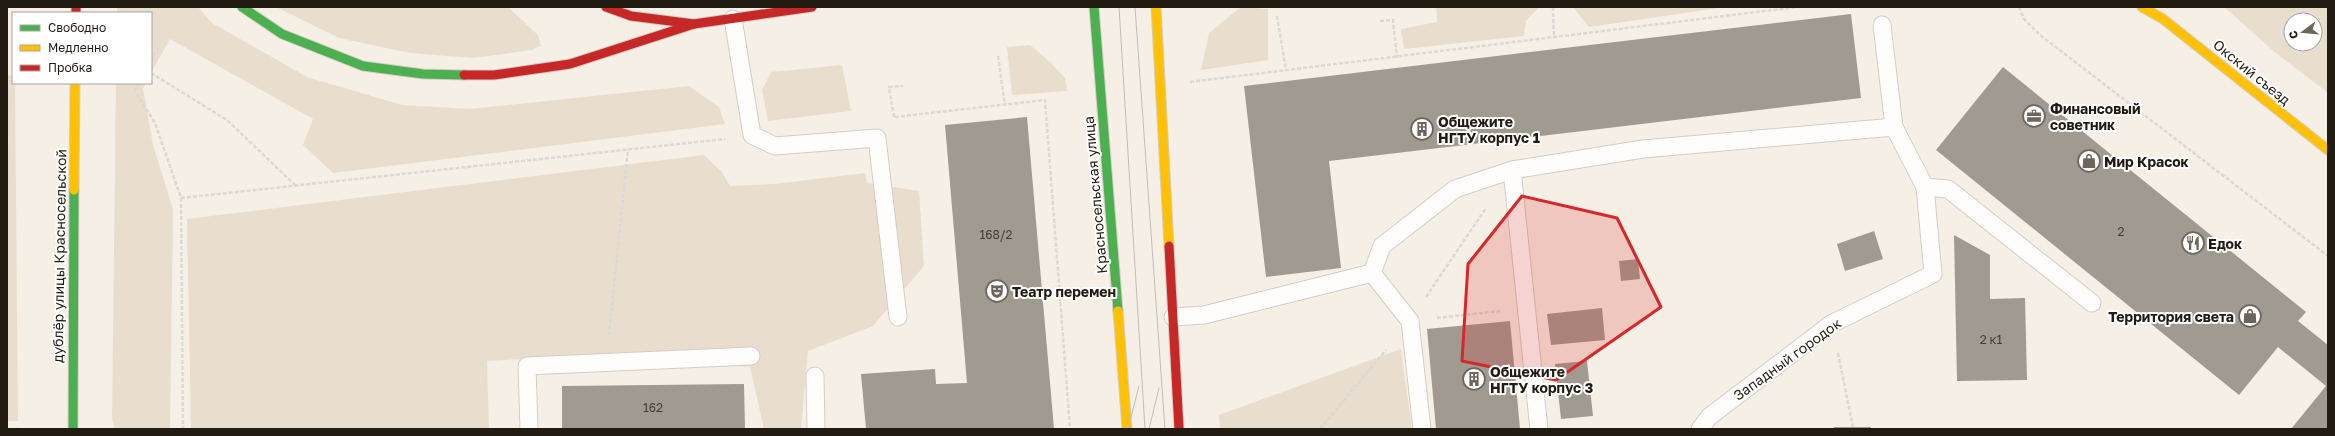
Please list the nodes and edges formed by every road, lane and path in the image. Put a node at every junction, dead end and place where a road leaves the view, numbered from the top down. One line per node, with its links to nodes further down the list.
1 (242, 7): 15 (main road)
2 (606, 7): 15 (main road)
3 (812, 7): 13 (main road)
4 (1094, 7): 58 (main road, Красносельская улица)
5 (1156, 7): 44 (main road)
6 (1553, 7): 17 (path)
7 (1797, 7): 10 (path)
8 (2019, 7): 39 (path)
9 (2142, 7): 11 (main road, Окский съезд)
10 (1772, 8): 17 (path)
11 (2160, 11): 34 (main road, Окский съезд)
12 (1277, 16): 22 (path)
13 (733, 19): 15 (main road); 32 (lane)
14 (1380, 21): 20 (path)
15 (694, 24)
16 (1882, 25): 31 (lane)
17 (1554, 38): 20 (path)
18 (158, 48): 21 (path)
19 (998, 56): 28 (path)
20 (1397, 58): 22 (path)
21 (152, 59)
22 (1286, 71): 24 (path)
23 (152, 74): 36 (path)
24 (1187, 83)
25 (75, 84): 53 (main road, дублёр улицы Красносельской)
26 (138, 84): 38 (path)
27 (903, 86): 29 (path)
28 (1005, 105): 29 (path); 57 (path)
29 (894, 117): 30 (path)
30 (886, 118)
31 (1894, 127): 35 (lane); 37 (lane)
32 (752, 136): 33 (path); 43 (lane)
33 (628, 150): 36 (path); 48 (path)
34 (2328, 150)
35 (1512, 170): 40 (lane); 42 (lane)
36 (295, 185): 38 (path)
37 (1925, 187): 41 (lane); 46 (lane, Западный городок)
38 (181, 198): 54 (path)
39 (2328, 256)
40 (1372, 273): 44 (lane); 45 (lane)
41 (2092, 303)
42 (1526, 308): 45 (path); 61 (lane)
43 (898, 317)
44 (1173, 317): 59 (main road)
45 (1410, 321): 60 (lane)
46 (1831, 324): 50 (path); 62 (lane, Западный городок)
47 (750, 356): 48 (lane)
48 (606, 363): 55 (lane)
49 (815, 376): 56 (lane)
50 (1853, 427)
51 (15, 429): 52 (path)
52 (21, 429)
53 (72, 429)
54 (183, 429)
55 (529, 429)
56 (816, 429)
57 (1070, 429)
58 (1127, 429)
59 (1179, 429)
60 (1422, 429)
61 (1539, 429)
62 (1700, 429)

